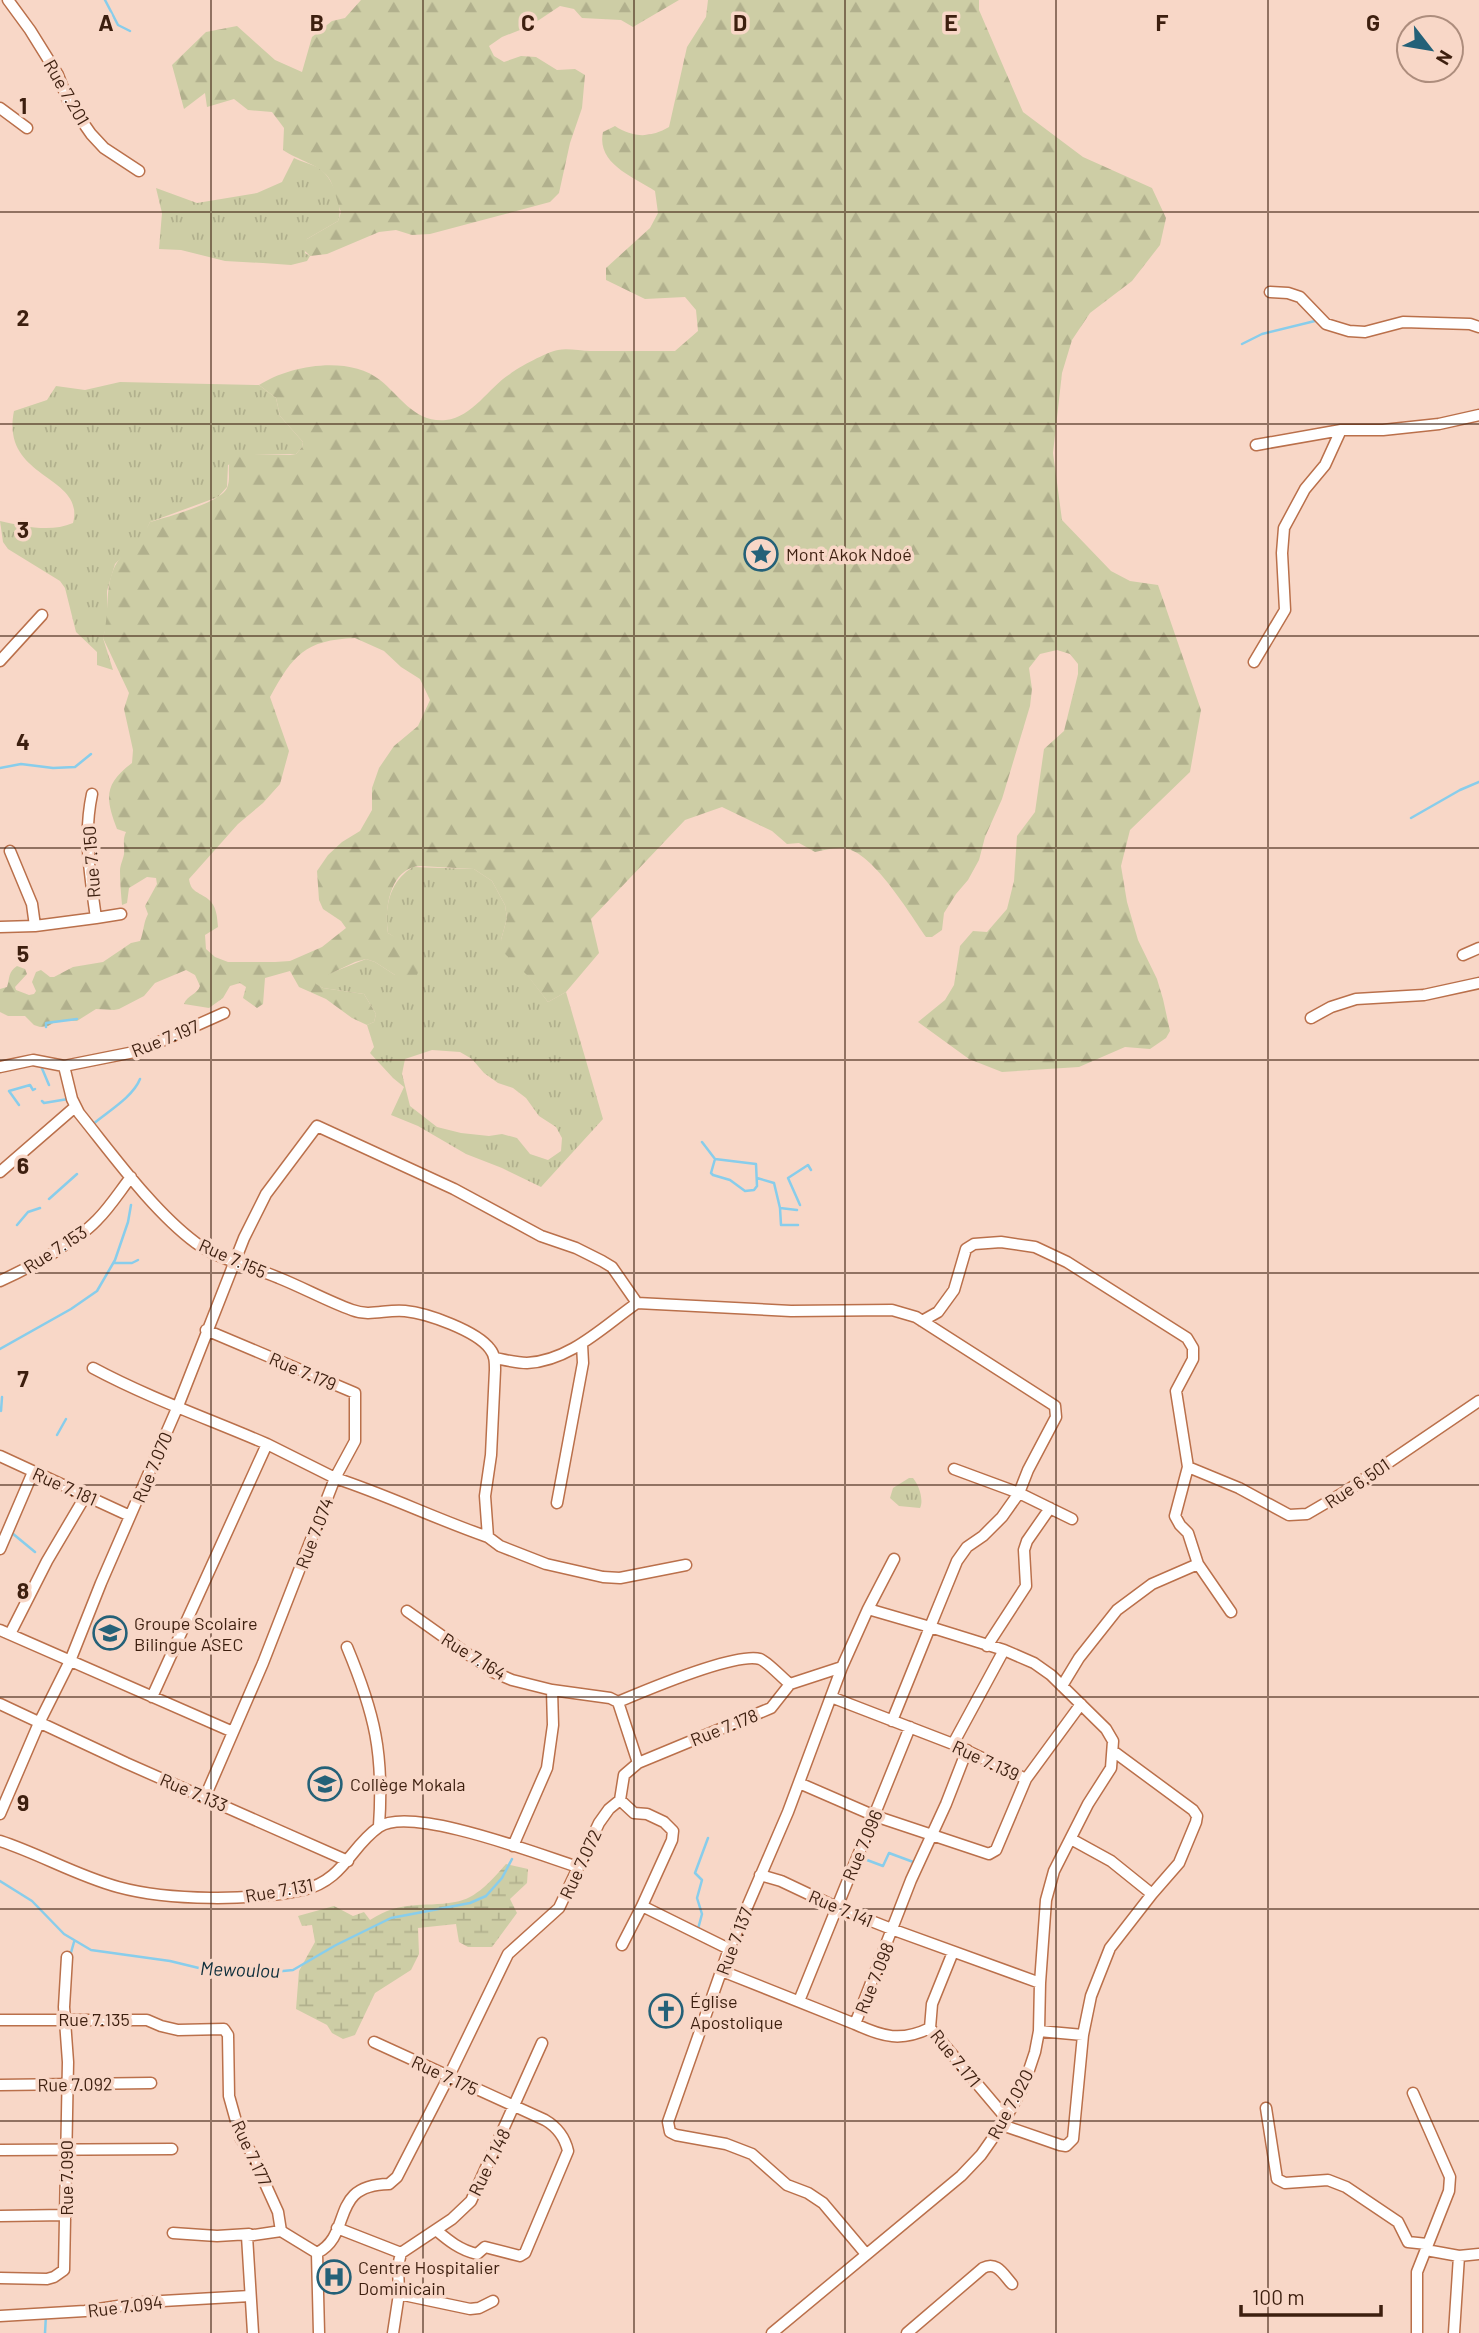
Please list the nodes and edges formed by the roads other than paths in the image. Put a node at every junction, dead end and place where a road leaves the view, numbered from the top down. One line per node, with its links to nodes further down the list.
1 (8, 0): 4 (street, Rue 7.201)
2 (0, 108): 3 (street)
3 (27, 128)
4 (139, 171)
5 (1269, 292): 6 (street)
6 (1479, 327)
7 (1479, 415): 8 (street)
8 (1340, 430): 9 (street); 12 (street)
9 (1256, 445)
10 (42, 615): 11 (street)
11 (0, 661)
12 (1254, 662)
13 (92, 794): 16 (street, Rue 7.150)
14 (10, 851): 17 (street)
15 (121, 914): 16 (street)
16 (96, 918): 17 (street, Rue 7.150)
17 (35, 926): 18 (street, Rue 7.150)
18 (0, 927)
19 (1479, 948): 20 (street)
20 (1463, 955)
21 (1479, 983): 23 (street)
22 (224, 1013): 24 (street, Rue 7.197)
23 (1311, 1018)
24 (64, 1066): 25 (street); 26 (street, Rue 7.155)
25 (0, 1067)
26 (75, 1107): 27 (street); 28 (street, Rue 7.155)
27 (0, 1172)
28 (131, 1177): 29 (street, Rue 7.155); 30 (street, Rue 7.153)
29 (233, 1262): 31 (street, Rue 7.070); 33 (street, Rue 7.070); 35 (street, Rue 7.155)
30 (0, 1281)
31 (637, 1303): 32 (street); 34 (street)
32 (922, 1321): 41 (street); 45 (street)
33 (206, 1330): 38 (street, Rue 7.070); 44 (street, Rue 7.179)
34 (582, 1344): 35 (street); 47 (street)
35 (495, 1358): 51 (street)
36 (93, 1368): 38 (street, Rue 7.074)
37 (1479, 1401): 41 (street, Rue 6.501)
38 (178, 1406): 39 (street, Rue 7.074); 49 (street, Rue 7.070)
39 (267, 1444): 44 (street, Rue 7.074); 69 (street)
40 (0, 1456): 43 (street, Rue 7.181)
41 (1188, 1467): 54 (street)
42 (954, 1469): 45 (street)
43 (33, 1472): 46 (street, Rue 7.181); 52 (street)
44 (335, 1478): 51 (street); 77 (street, Rue 7.074)
45 (1019, 1493): 48 (street); 59 (street)
46 (86, 1495): 49 (street, Rue 7.181); 60 (street)
47 (557, 1503)
48 (1049, 1508): 50 (street); 61 (street)
49 (130, 1517): 64 (street, Rue 7.070)
50 (1072, 1519)
51 (488, 1537): 55 (street)
52 (0, 1549)
53 (894, 1559): 56 (street, Rue 7.137)
54 (1198, 1564): 58 (street); 67 (street)
55 (686, 1565)
56 (868, 1609): 59 (street); 65 (street, Rue 7.137)
57 (407, 1611): 68 (street, Rue 7.164)
58 (1231, 1612)
59 (930, 1627): 61 (street); 74 (street)
60 (5, 1632): 64 (street)
61 (987, 1646): 63 (street)
62 (347, 1647): 88 (street)
63 (1004, 1650): 67 (street); 78 (street)
64 (70, 1661): 69 (street); 75 (street, Rue 7.070)
65 (842, 1667): 66 (street, Rue 7.178); 70 (street, Rue 7.137)
66 (790, 1684): 71 (street); 81 (street, Rue 7.178)
67 (1062, 1686): 73 (street)
68 (552, 1690): 71 (street, Rue 7.164); 92 (street)
69 (152, 1697): 77 (street)
70 (831, 1697): 74 (street, Rue 7.139); 83 (street, Rue 7.137)
71 (618, 1702): 81 (street)
72 (0, 1704): 75 (street, Rue 7.133)
73 (1081, 1704): 80 (street); 82 (street)
74 (892, 1721): 76 (street, Rue 7.139)
75 (40, 1723): 84 (street, Rue 7.133); 86 (street, Rue 7.070)
76 (910, 1727): 78 (street, Rue 7.139); 87 (street, Rue 7.096)
77 (233, 1732): 84 (street, Rue 7.074)
78 (953, 1744): 79 (street, Rue 7.139)
79 (967, 1750): 82 (street, Rue 7.139); 89 (street, Rue 7.098)
80 (1113, 1751): 90 (street, Rue 7.020); 96 (street)
81 (638, 1763): 85 (street)
82 (1026, 1779): 89 (street, Rue 7.139)
83 (799, 1783): 87 (street, Rue 7.139); 95 (street, Rue 7.137)
84 (205, 1797): 93 (street, Rue 7.133)
85 (620, 1800): 94 (street, Rue 7.072); 97 (street)
86 (0, 1814)
87 (875, 1816): 89 (street, Rue 7.139); 98 (street, Rue 7.096)
88 (379, 1826): 92 (street); 93 (street, Rue 7.131)
89 (931, 1837): 99 (street, Rue 7.098)
90 (1071, 1839): 96 (street); 105 (street, Rue 7.020)
91 (0, 1841): 93 (street, Rue 7.131)
92 (513, 1846): 94 (street)
93 (348, 1861)
94 (578, 1867): 116 (street, Rue 7.072)
95 (760, 1875): 98 (street, Rue 7.141); 101 (street, Rue 7.137)
96 (1152, 1894): 113 (street)
97 (642, 1906): 100 (street); 101 (street)
98 (836, 1907): 99 (street, Rue 7.141); 106 (street, Rue 7.096)
99 (894, 1930): 102 (street, Rue 7.141); 109 (street, Rue 7.098)
100 (622, 1945)
101 (729, 1949): 104 (street, Rue 7.137)
102 (953, 1952): 105 (street, Rue 7.141); 110 (street, Rue 7.171)
103 (67, 1957): 107 (street, Rue 7.090)
104 (722, 1970): 106 (street, Rue 7.098); 137 (street, Rue 7.137)
105 (1040, 1983): 111 (street, Rue 7.020)
106 (799, 2001): 109 (street, Rue 7.098)
107 (66, 2019): 108 (street, Rue 7.135); 112 (street, Rue 7.135); 118 (street, Rue 7.090)
108 (0, 2020)
109 (855, 2024): 110 (street)
110 (930, 2028): 123 (street, Rue 7.171)
111 (1040, 2031): 113 (street); 123 (street, Rue 7.020)
112 (226, 2032): 131 (street, Rue 7.177)
113 (1083, 2035): 123 (street)
114 (374, 2042): 116 (street, Rue 7.175)
115 (542, 2043): 121 (street, Rue 7.148)
116 (449, 2076): 121 (street, Rue 7.175); 129 (street, Rue 7.072)
117 (151, 2083): 118 (street, Rue 7.092)
118 (68, 2084): 119 (street, Rue 7.092); 126 (street, Rue 7.090)
119 (0, 2085)
120 (1413, 2093): 134 (street)
121 (514, 2108): 130 (street, Rue 7.148); 130 (street, Rue 7.175)
122 (1266, 2108): 134 (street)
123 (1004, 2121): 137 (street, Rue 7.020)
124 (172, 2149): 126 (street)
125 (0, 2150): 126 (street)
126 (66, 2150): 127 (street, Rue 7.090)
127 (66, 2215): 128 (street); 140 (street, Rue 7.090)
128 (0, 2216)
129 (337, 2228): 135 (street, Rue 7.072); 136 (street)
130 (436, 2230): 136 (street, Rue 7.148)
131 (281, 2231): 133 (street); 135 (street)
132 (173, 2233): 133 (street)
133 (249, 2234): 143 (street)
134 (1427, 2247): 139 (street); 151 (street)
135 (317, 2253): 147 (street)
136 (401, 2253): 142 (street)
137 (866, 2254): 149 (street, Rue 7.020)
138 (1479, 2254): 139 (street)
139 (1458, 2256): 152 (street)
140 (0, 2278)
141 (1012, 2284): 150 (street)
142 (399, 2294): 144 (street); 148 (street)
143 (250, 2296): 145 (street, Rue 7.094); 146 (street)
144 (492, 2301)
145 (0, 2316)
146 (253, 2333)
147 (318, 2333)
148 (393, 2333)
149 (772, 2333)
150 (907, 2333)
151 (1417, 2333)
152 (1454, 2333)

